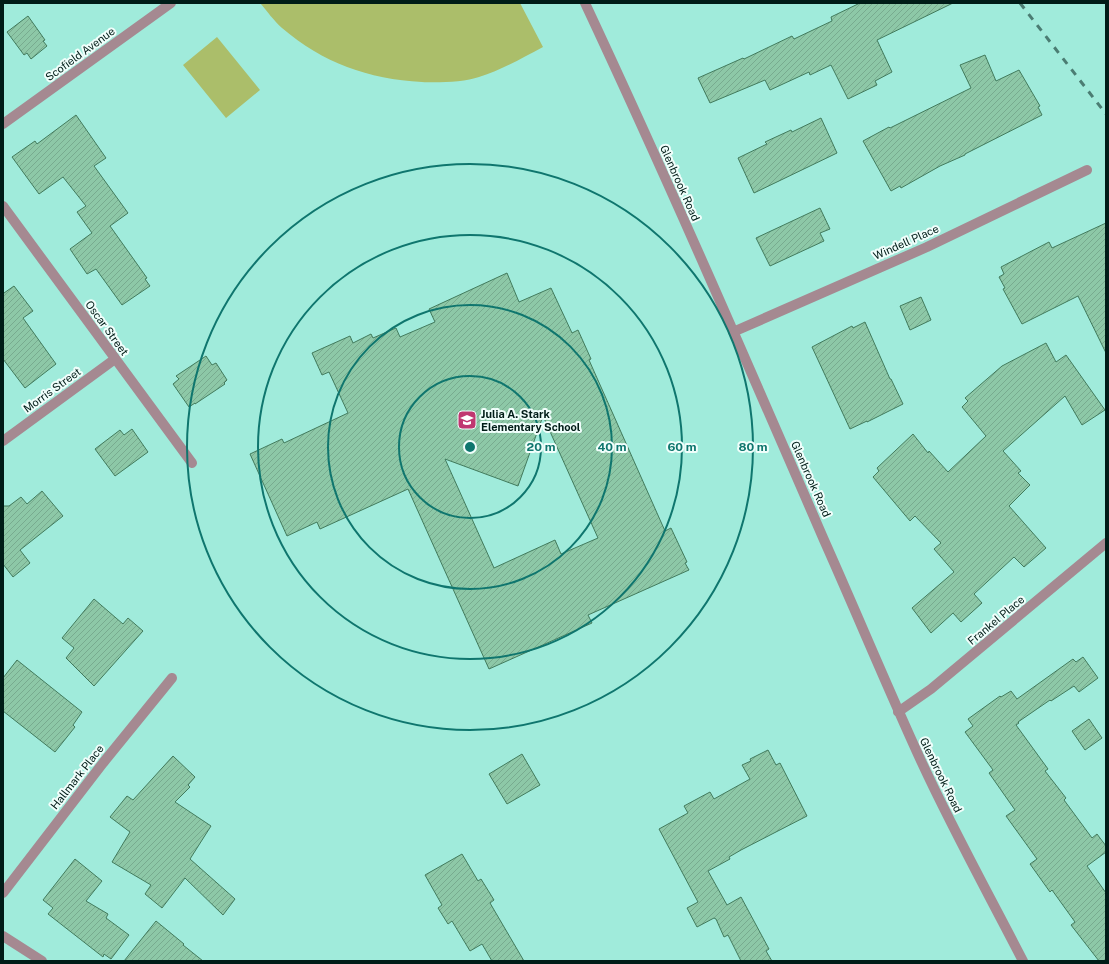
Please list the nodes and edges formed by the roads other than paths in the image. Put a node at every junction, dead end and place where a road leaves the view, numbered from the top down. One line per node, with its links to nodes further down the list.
1 (171, 3): 3 (street, Scofield Avenue)
2 (584, 3): 6 (street, Glenbrook Road)
3 (3, 124)
4 (1087, 170): 6 (street, Windell Place)
5 (3, 206): 7 (street, Oscar Street)
6 (733, 332): 12 (street, Glenbrook Road)
7 (115, 359): 8 (street, Morris Street); 9 (street, Oscar Street)
8 (3, 442)
9 (192, 463)
10 (1106, 543): 12 (street, Frankel Place)
11 (172, 678): 13 (street, Hallmark Place)
12 (898, 712): 16 (street, Glenbrook Road)
13 (3, 892)
14 (3, 936): 15 (street)
15 (42, 961)
16 (1023, 961)

